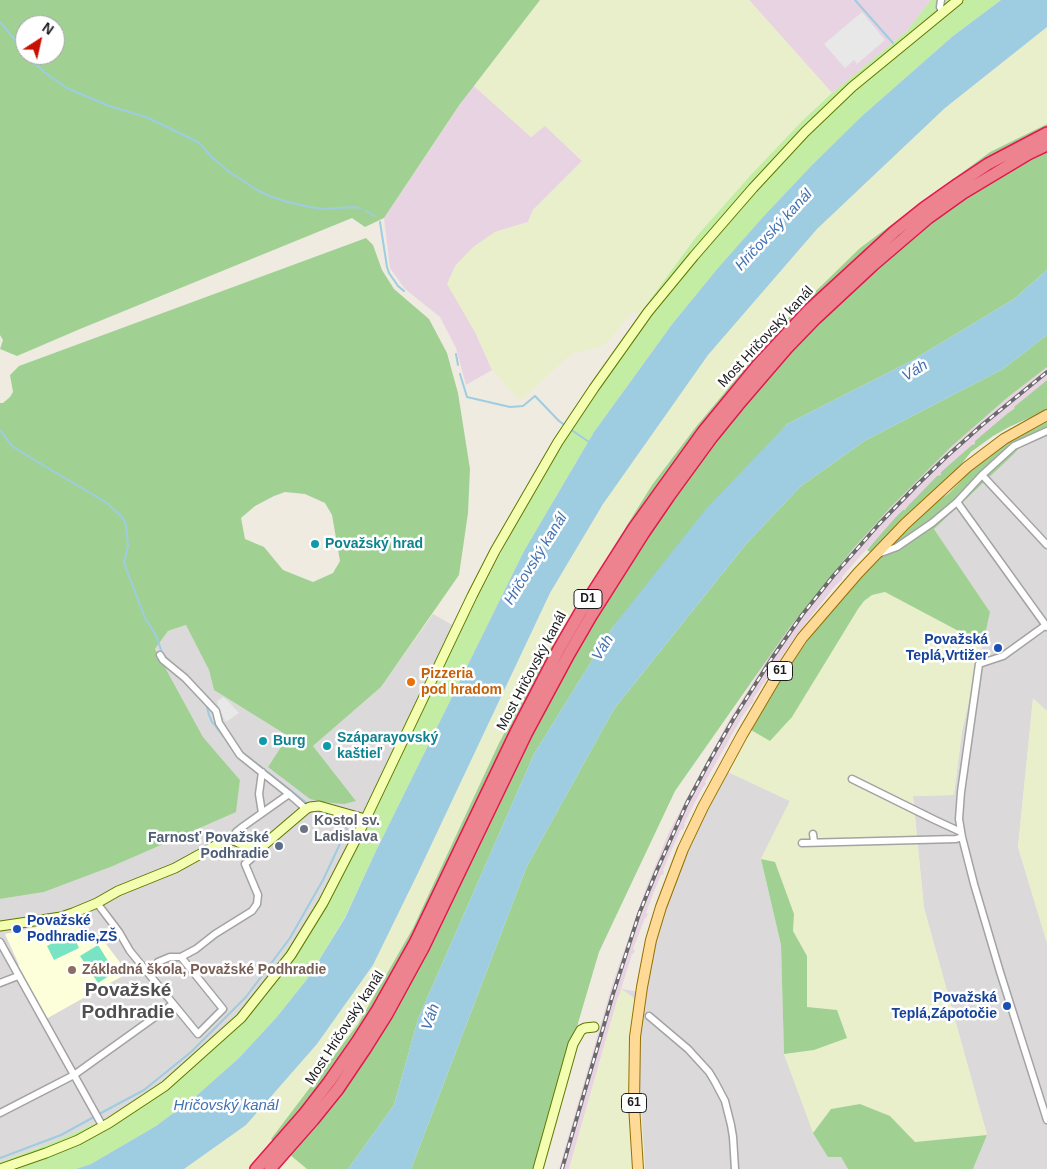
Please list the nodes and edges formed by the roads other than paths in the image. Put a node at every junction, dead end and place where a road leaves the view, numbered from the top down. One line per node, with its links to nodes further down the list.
1 (940, 0): 3 (street)
2 (958, 0): 3 (main road)
3 (942, 12): 19 (main road)
4 (1047, 133): 41 (highway, Most Hričovský kanál / D1)
5 (1047, 145): 42 (highway, Most Hričovský kanál / D1)
6 (1047, 415): 11 (main road, 61)
7 (1047, 431): 8 (street)
8 (982, 475): 9 (street); 10 (street)
9 (957, 502): 11 (street); 12 (street)
10 (1047, 545)
11 (874, 556): 44 (main road, 61)
12 (1046, 626): 21 (street)
13 (160, 655): 14 (street)
14 (262, 774): 16 (street); 18 (street)
15 (854, 782): 21 (street)
16 (289, 794): 17 (street); 18 (street)
17 (306, 809): 19 (main road); 25 (main road)
18 (262, 812): 22 (street)
19 (365, 819): 39 (main road)
20 (814, 834): 23 (street)
21 (962, 835): 23 (street); 38 (street)
22 (232, 840): 25 (main road); 26 (main road)
23 (814, 842): 24 (street)
24 (802, 843)
25 (255, 848): 29 (street)
26 (97, 903): 27 (main road); 30 (street)
27 (0, 926)
28 (0, 942): 31 (street)
29 (181, 957): 30 (street); 33 (street)
30 (149, 974): 33 (street)
31 (18, 976): 32 (street); 36 (street)
32 (0, 983)
33 (173, 1004): 36 (street)
34 (649, 1016): 45 (street)
35 (594, 1027): 43 (main road)
36 (74, 1075): 37 (street); 39 (street)
37 (0, 1113)
38 (1047, 1120)
39 (103, 1127): 40 (main road)
40 (0, 1169)
41 (256, 1169)
42 (270, 1169)
43 (538, 1169)
44 (638, 1169)
45 (735, 1169)

